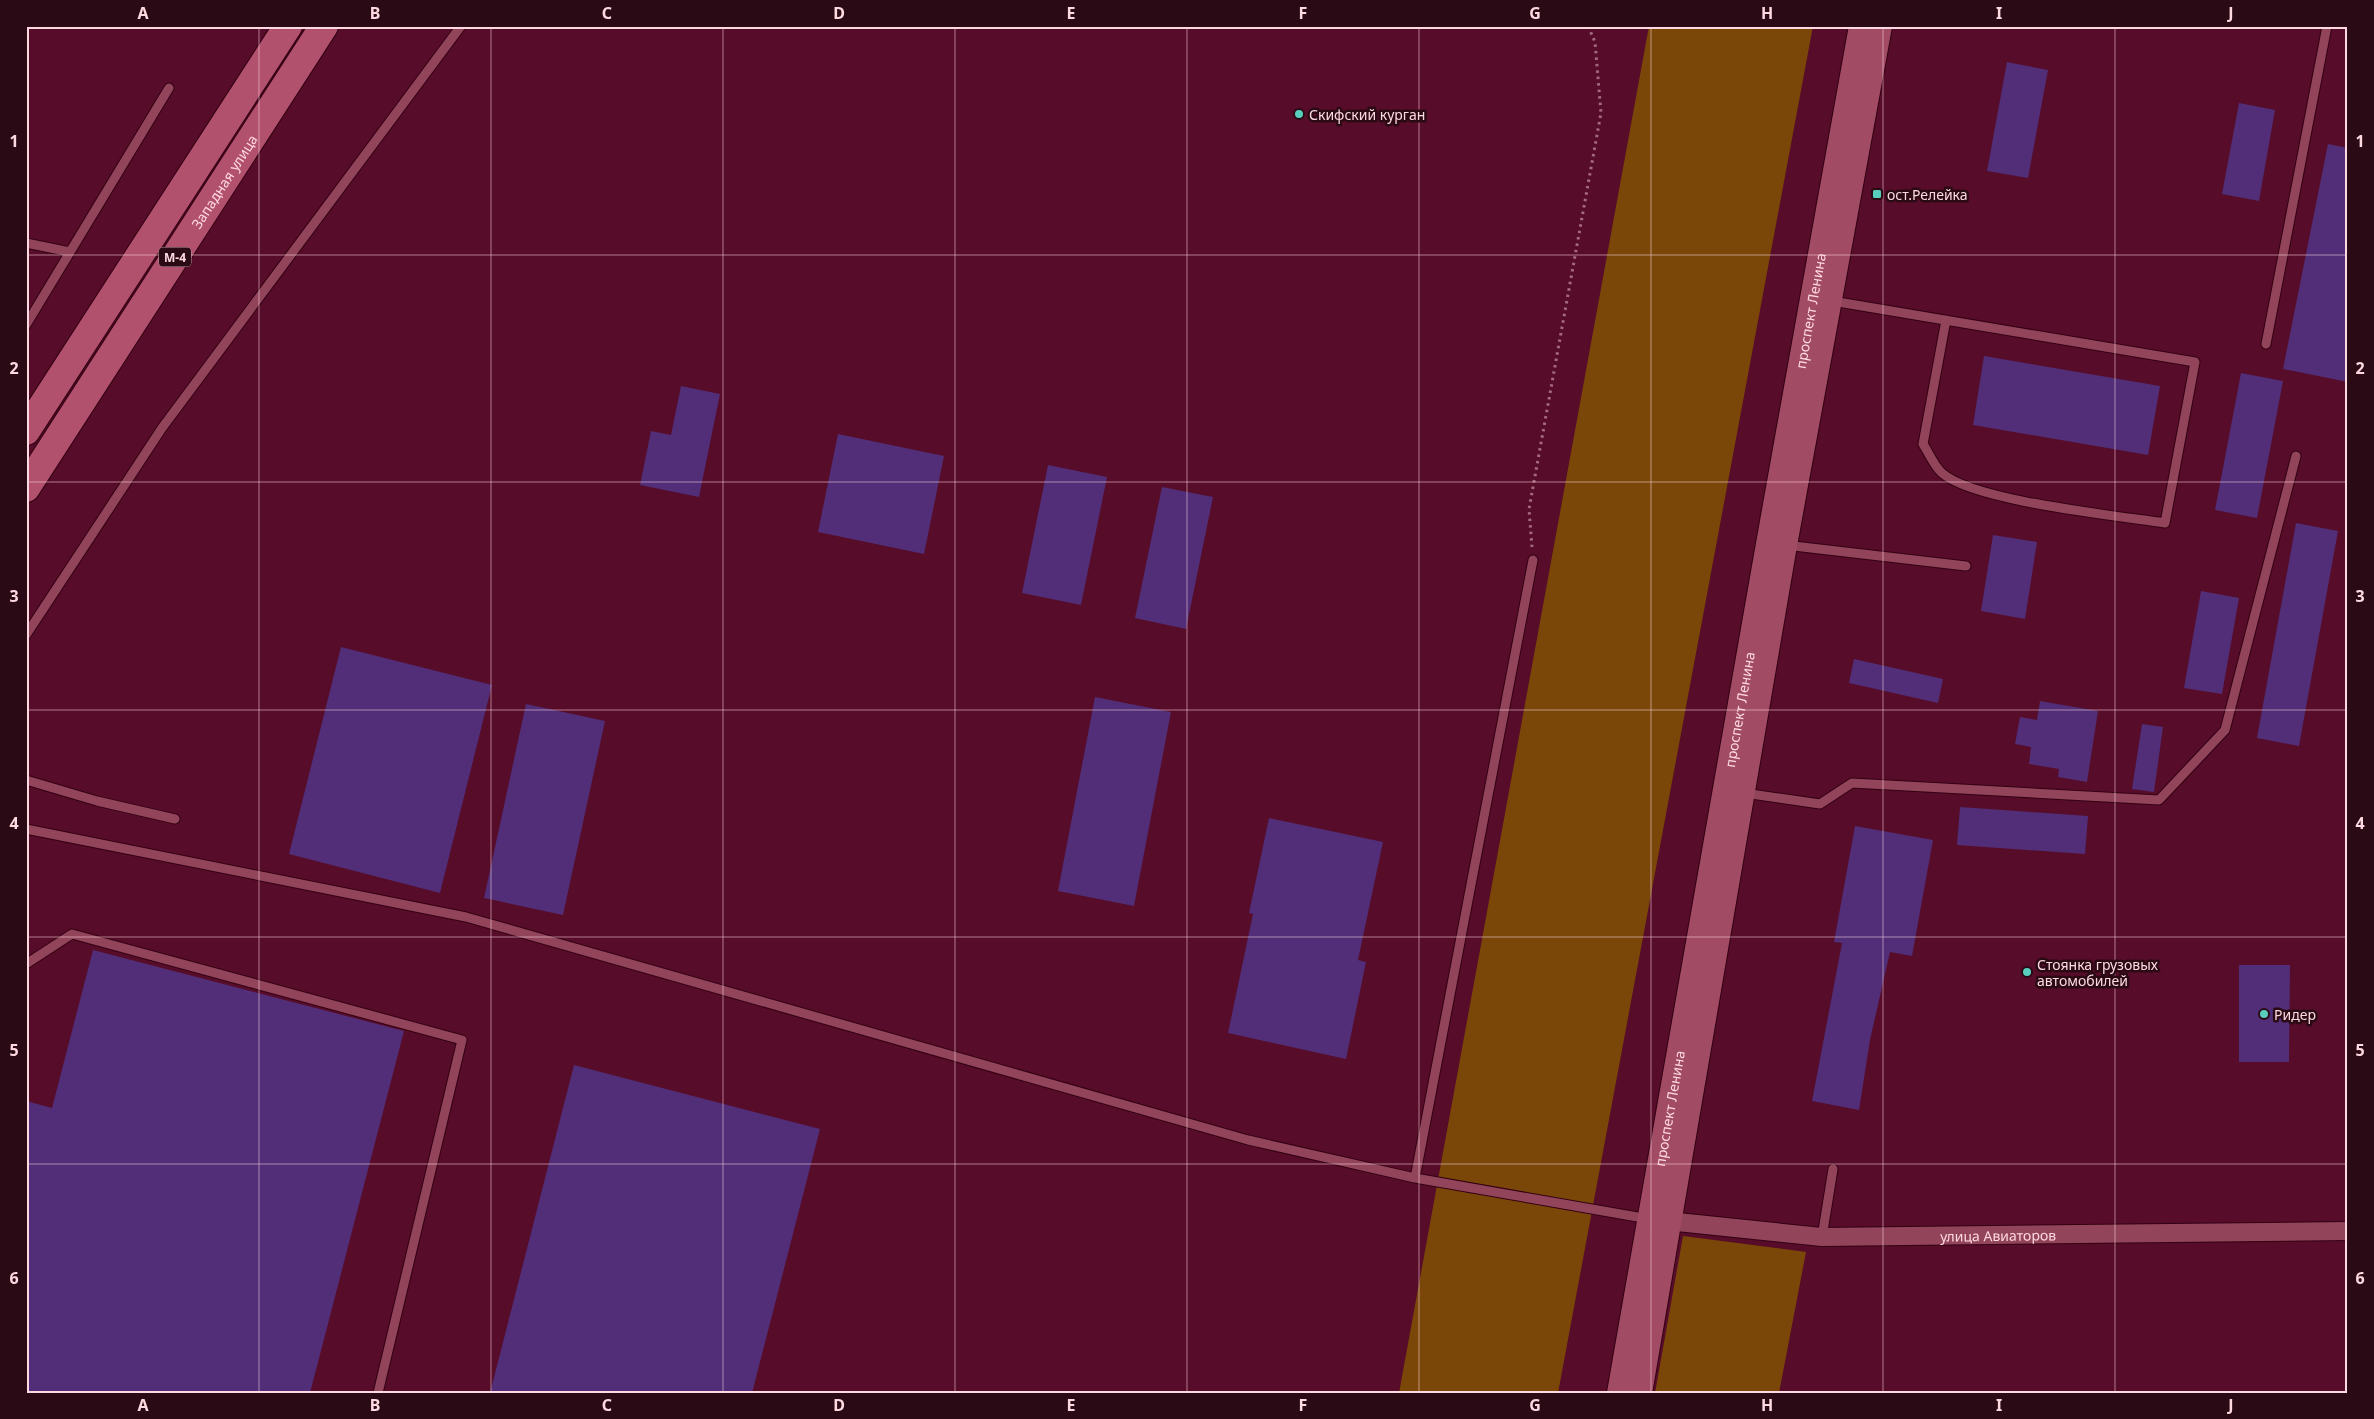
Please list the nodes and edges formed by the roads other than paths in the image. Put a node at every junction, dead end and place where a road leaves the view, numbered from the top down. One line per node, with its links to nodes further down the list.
1 (288, 26): 14 (main road, М-4)
2 (324, 26): 16 (main road, Западная улица / М-4)
3 (461, 26): 20 (lane)
4 (1861, 26): 28 (main road, проспект Ленина)
5 (1880, 26): 10 (main road, проспект Ленина)
6 (2327, 26): 13 (lane)
7 (169, 88): 9 (lane)
8 (26, 243): 9 (lane)
9 (70, 252): 12 (lane)
10 (1829, 301): 11 (lane); 17 (main road, проспект Ленина)
11 (1946, 320): 11 (lane)
12 (26, 325)
13 (2266, 344)
14 (26, 431)
15 (2296, 456): 22 (lane)
16 (26, 488)
17 (1785, 545): 19 (lane); 22 (main road, проспект Ленина)
18 (1533, 560): 27 (lane)
19 (1966, 566)
20 (26, 635)
21 (26, 780): 23 (lane)
22 (1741, 793): 28 (main road, проспект Ленина)
23 (176, 819)
24 (26, 829): 27 (lane)
25 (26, 964): 31 (lane)
26 (1833, 1169): 30 (lane)
27 (1415, 1178): 28 (lane)
28 (1659, 1220): 30 (street, улица Авиаторов); 32 (main road, проспект Ленина); 33 (main road, проспект Ленина)
29 (2348, 1231): 30 (street, улица Авиаторов)
30 (1822, 1236)
31 (378, 1393)
32 (1619, 1393)
33 (1640, 1393)

